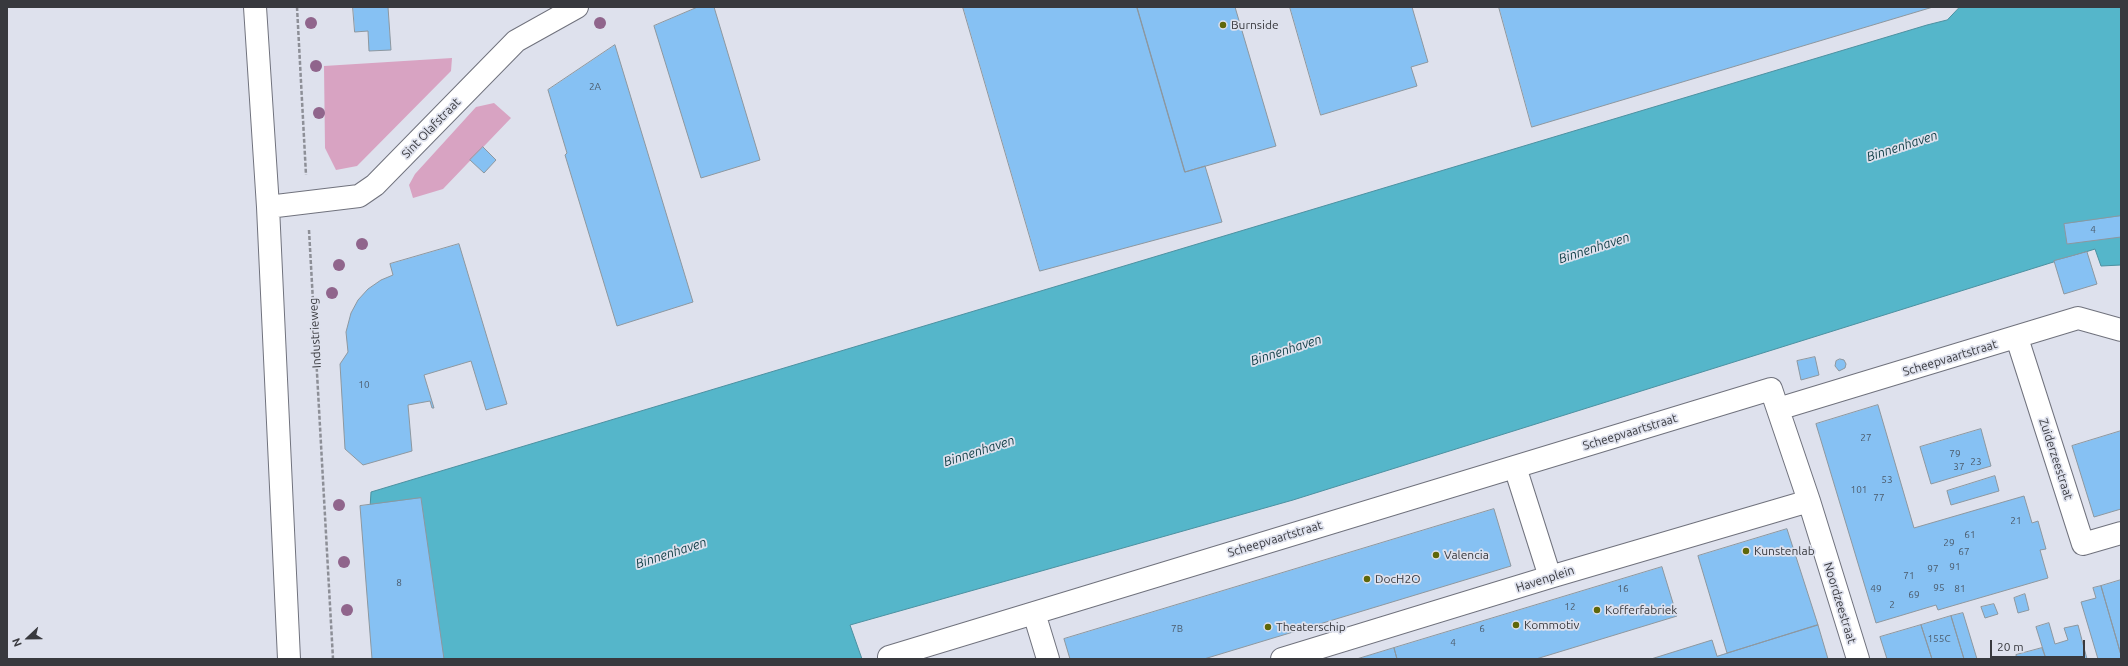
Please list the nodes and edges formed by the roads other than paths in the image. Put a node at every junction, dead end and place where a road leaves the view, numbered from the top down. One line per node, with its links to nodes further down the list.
1 (255, 7): 3 (street)
2 (577, 7): 3 (street, Sint Olafstraat)
3 (268, 207): 12 (street)
4 (2121, 330): 5 (street, Scheepvaartstraat)
5 (2017, 338): 6 (street, Scheepvaartstraat); 9 (street, Zuiderzeestraat)
6 (1778, 409): 7 (street, Scheepvaartstraat); 8 (street, Scheepvaartstraat)
7 (1515, 467): 10 (street); 11 (street, Scheepvaartstraat)
8 (1808, 501): 10 (street, Havenplein); 16 (street, Noordzeestraat)
9 (2121, 533)
10 (1550, 577): 15 (street, Havenplein)
11 (1034, 613): 13 (street, Scheepvaartstraat); 14 (street)
12 (289, 659)
13 (890, 659)
14 (1048, 659)
15 (1282, 659)
16 (1858, 659)

